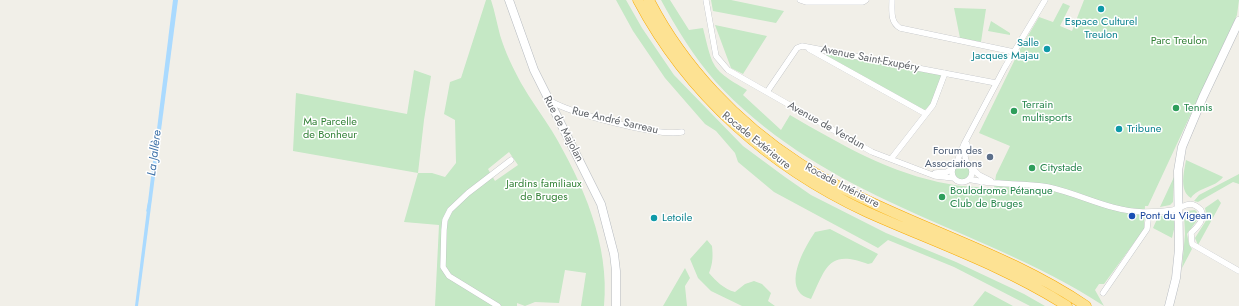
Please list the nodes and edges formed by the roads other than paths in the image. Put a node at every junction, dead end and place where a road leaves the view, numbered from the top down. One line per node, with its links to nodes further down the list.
1 (509, 0): 18 (street, Rue de Majolan)
2 (638, 0): 36 (highway, Rocade Extérieure)
3 (649, 0): 12 (highway, Rocade Intérieure)
4 (655, 0): 12 (highway)
5 (706, 0): 17 (street, Avenue de Verdun)
6 (866, 0): 10 (street)
7 (892, 0): 14 (street)
8 (1045, 0): 14 (street)
9 (803, 1): 10 (street)
10 (834, 1)
11 (1239, 21): 30 (street)
12 (676, 44): 37 (highway, Rocade Intérieure)
13 (805, 46): 15 (street, Avenue Saint-Exupéry); 17 (street, Avenue Saint-Exupéry); 19 (street)
14 (1014, 52): 16 (street)
15 (945, 73): 16 (street, Avenue Saint-Exupéry); 19 (street)
16 (996, 83): 21 (street)
17 (767, 92): 22 (street, Avenue de Verdun)
18 (549, 103): 20 (street, Rue André Sarreau); 35 (street, Rue de Majolan)
19 (926, 114): 22 (street)
20 (682, 132)
21 (969, 138): 24 (street); 25 (street)
22 (891, 159): 26 (street, Avenue de Verdun)
23 (511, 160): 34 (street)
24 (955, 165): 25 (street); 26 (street, Avenue de Verdun); 27 (street)
25 (969, 165): 28 (street); 29 (street)
26 (928, 173): 27 (street, Avenue de Verdun)
27 (954, 178): 28 (street)
28 (969, 179): 29 (street)
29 (995, 182): 31 (street)
30 (1179, 208): 31 (street); 32 (street); 38 (street)
31 (1149, 212): 33 (street)
32 (1239, 271)
33 (1103, 292)
34 (498, 306)
35 (616, 306)
36 (1067, 306)
37 (1086, 306)
38 (1169, 306)

